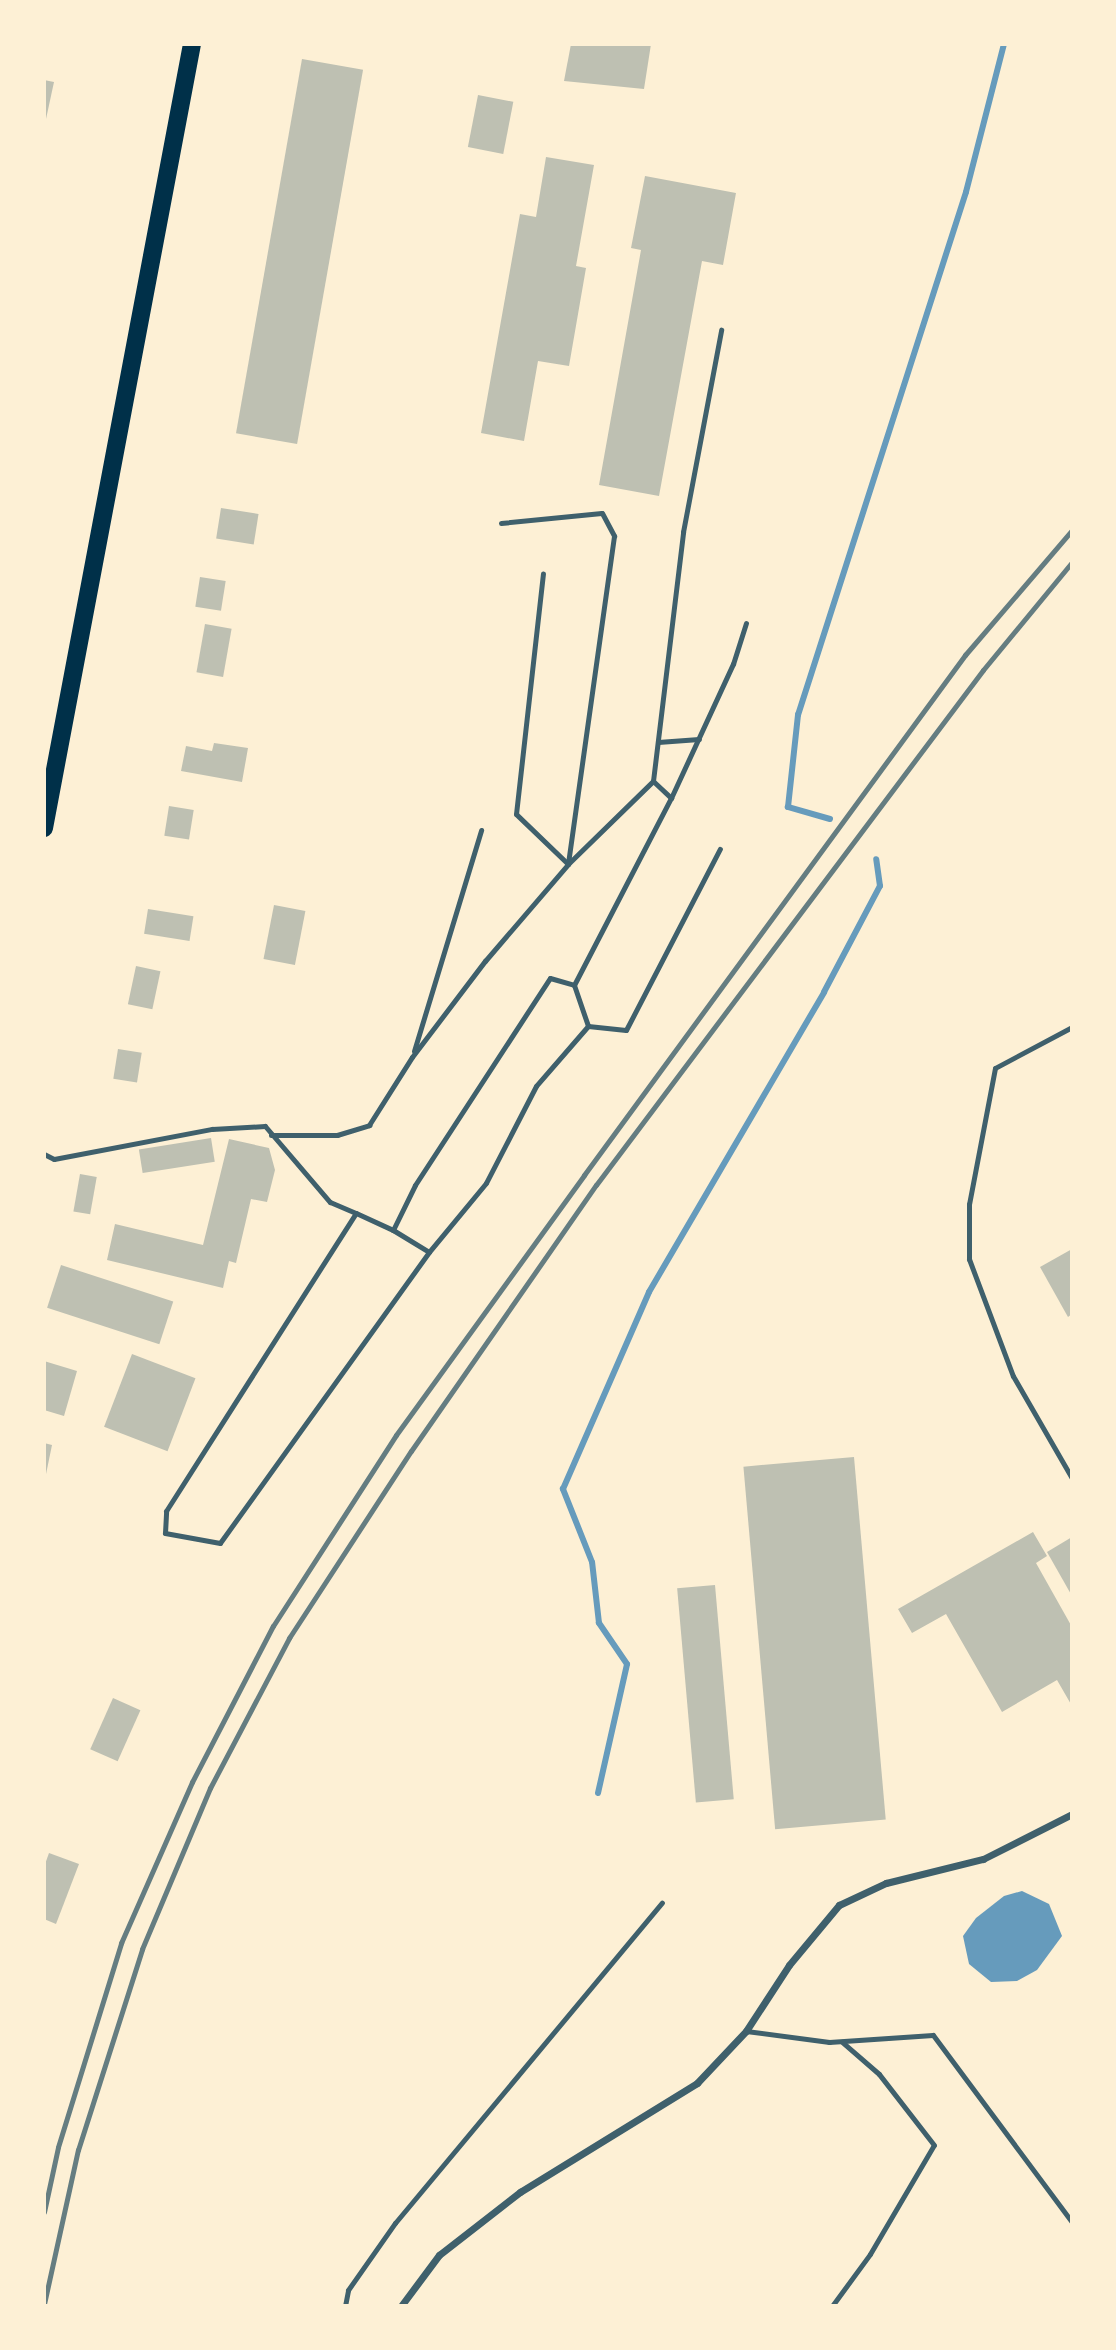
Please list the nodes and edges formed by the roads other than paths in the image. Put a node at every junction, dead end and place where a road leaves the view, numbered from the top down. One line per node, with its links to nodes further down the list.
1 (192, 44): 10 (main road)
2 (721, 330): 7 (lane)
3 (502, 523): 13 (lane)
4 (543, 574): 13 (lane)
5 (746, 623): 6 (lane)
6 (699, 740): 7 (lane); 9 (lane)
7 (658, 742): 8 (lane)
8 (653, 781): 9 (lane); 13 (lane)
9 (671, 798): 14 (lane)
10 (44, 828)
11 (481, 830): 17 (lane)
12 (720, 849): 15 (lane)
13 (568, 864): 17 (lane)
14 (574, 985): 15 (lane); 21 (lane)
15 (588, 1026): 22 (lane)
16 (1072, 1027): 23 (lane)
17 (412, 1057): 18 (lane)
18 (271, 1135): 19 (lane); 20 (lane)
19 (44, 1154)
20 (356, 1213): 21 (lane); 22 (lane)
21 (393, 1230): 22 (lane)
22 (429, 1252)
23 (1072, 1478)
24 (1072, 1814): 26 (street)
25 (662, 1903): 29 (lane)
26 (746, 2031): 27 (lane); 30 (street)
27 (842, 2042): 28 (lane); 31 (lane)
28 (1072, 2222)
29 (345, 2306)
30 (401, 2306)
31 (832, 2306)

